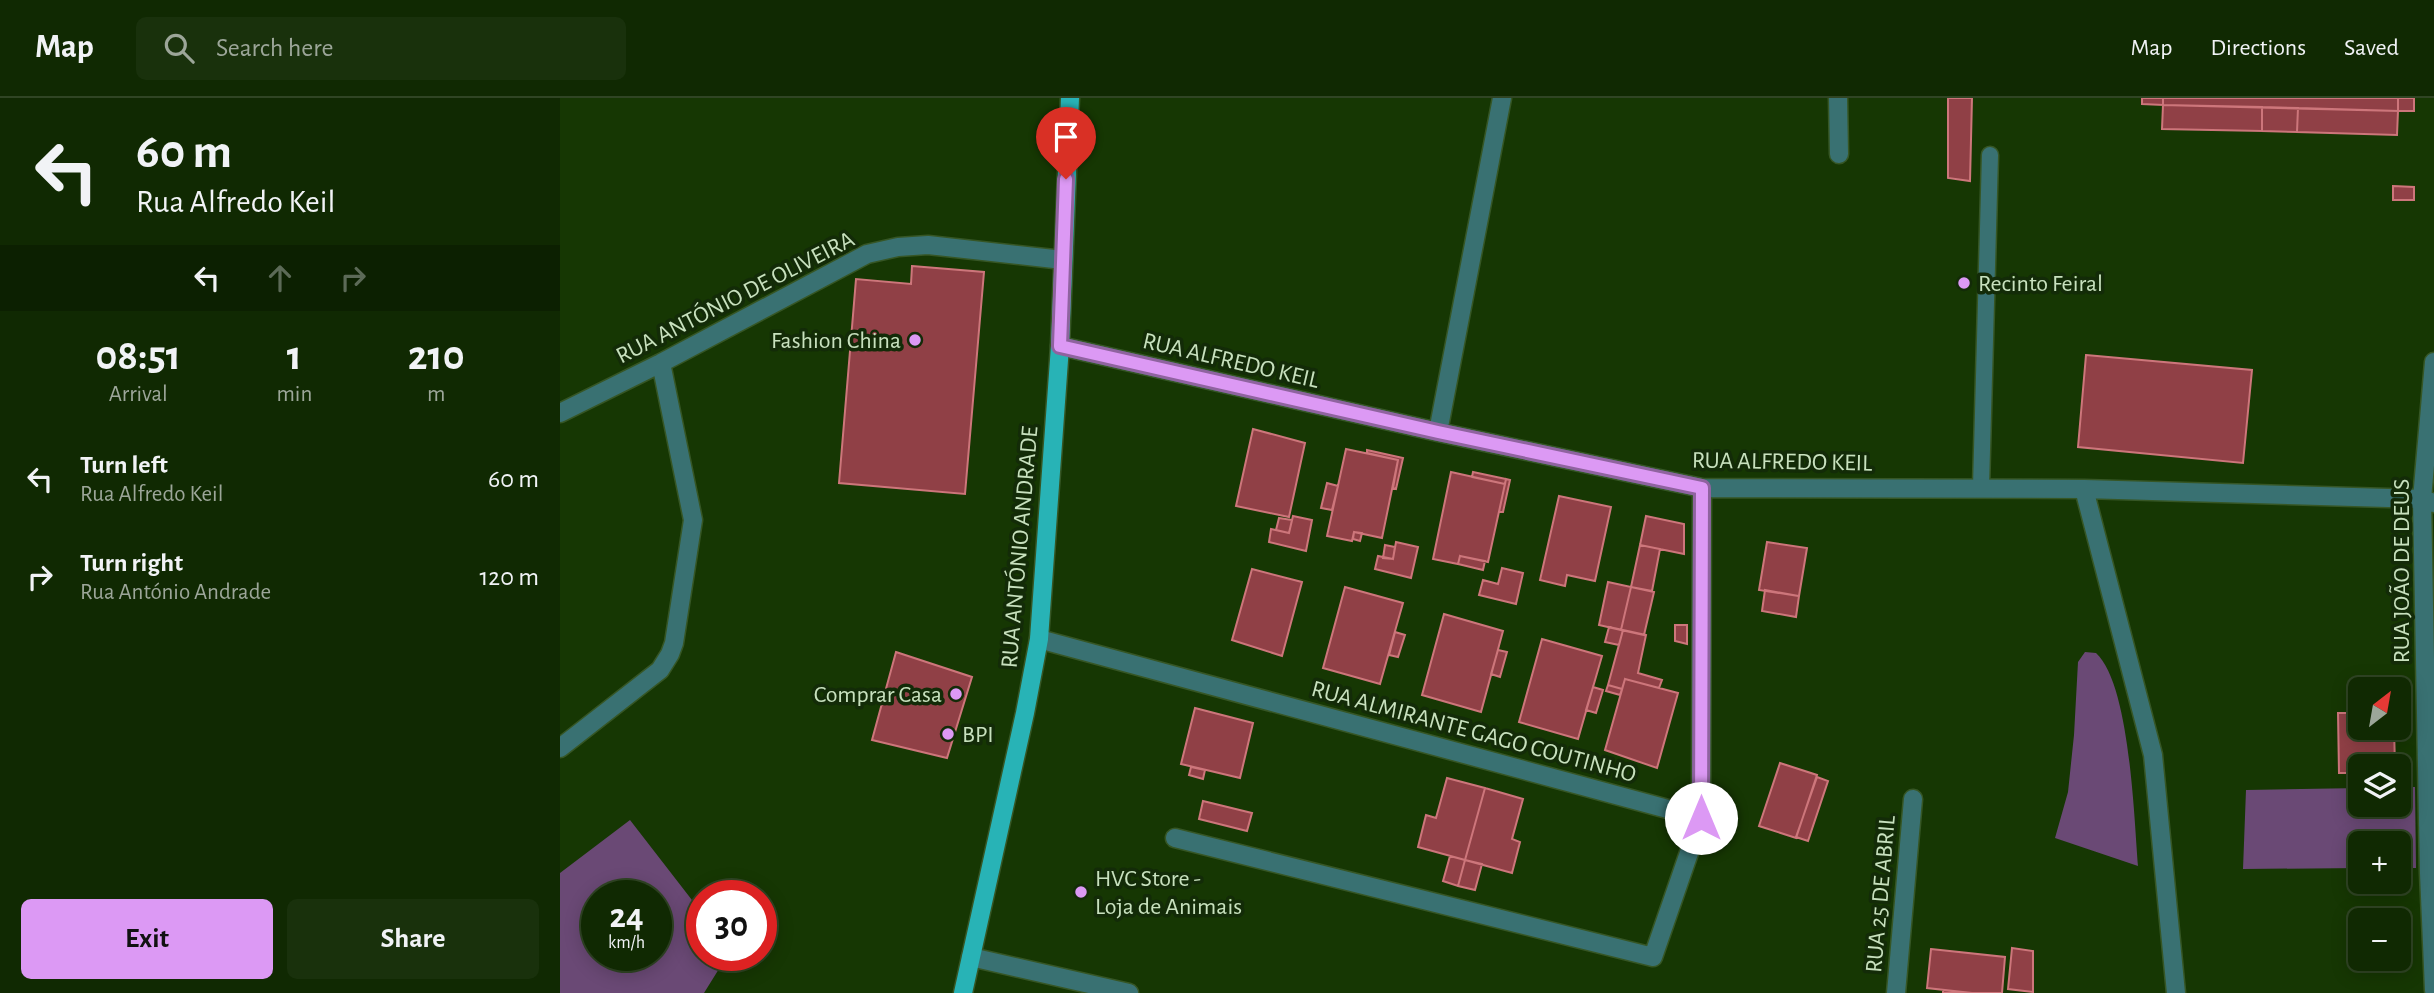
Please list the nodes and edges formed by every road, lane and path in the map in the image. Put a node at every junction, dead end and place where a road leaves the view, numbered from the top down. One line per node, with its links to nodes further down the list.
1 (1070, 98): 6 (main road, RUA ANTÓNIO ANDRADE)
2 (1502, 98): 11 (street)
3 (1838, 98): 4 (street)
4 (1839, 154)
5 (1990, 155): 12 (lane)
6 (1063, 260): 7 (main road, RUA ANTÓNIO ANDRADE); 9 (street, RUA ANTÓNIO DE OLIVEIRA)
7 (1060, 346): 11 (street, RUA ALFREDO KEIL); 16 (main road, RUA ANTÓNIO ANDRADE)
8 (2434, 362): 15 (street, RUA JOÃO DE DEUS)
9 (661, 363): 10 (street, RUA ANTÓNIO DE OLIVEIRA); 17 (street)
10 (560, 413)
11 (1438, 432): 13 (street, RUA ALFREDO KEIL)
12 (1981, 487): 13 (street, RUA ALFREDO KEIL); 14 (street, RUA ALFREDO KEIL)
13 (1702, 488): 19 (street)
14 (2084, 489): 15 (street, RUA ALFREDO KEIL); 26 (street)
15 (2428, 501): 22 (street, RUA JOÃO DE DEUS)
16 (1039, 639): 19 (street, RUA ALMIRANTE GAGO COUTINHO); 21 (main road, RUA ANTÓNIO ANDRADE)
17 (560, 748)
18 (1913, 799): 25 (street, RUA 25 DE ABRIL)
19 (1701, 818): 20 (street)
20 (1175, 838)
21 (971, 957): 23 (main road, RUA ANTÓNIO ANDRADE); 24 (street)
22 (2434, 990)
23 (962, 993)
24 (1129, 993)
25 (1896, 993)
26 (2176, 993)

